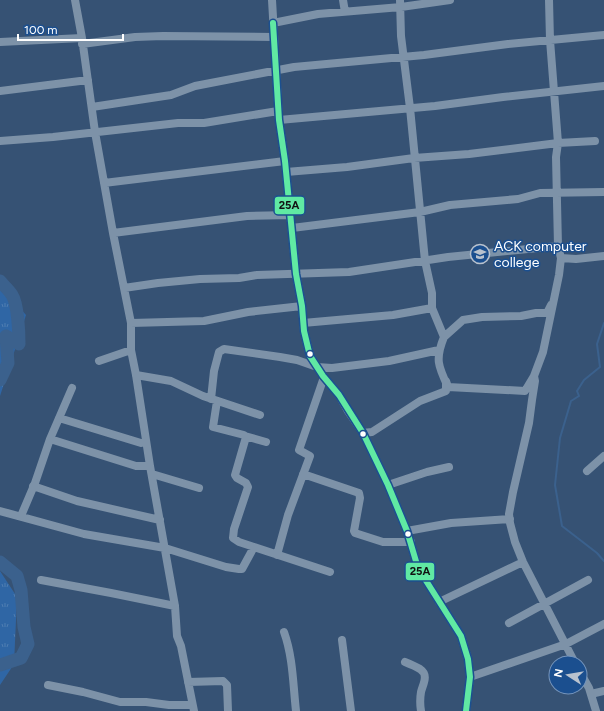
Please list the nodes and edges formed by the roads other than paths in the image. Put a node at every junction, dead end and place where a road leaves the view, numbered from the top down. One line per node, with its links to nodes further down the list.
1 (75, 0): 12 (street)
2 (272, 0): 8 (street)
3 (343, 0): 7 (street)
4 (450, 0): 6 (street)
5 (549, 0): 11 (street)
6 (400, 3): 7 (street); 14 (street)
7 (345, 12): 8 (street)
8 (273, 23): 10 (street)
9 (604, 35): 11 (street)
10 (274, 37): 12 (street); 15 (street)
11 (550, 40): 14 (street); 19 (street)
12 (82, 41): 13 (street); 16 (street)
13 (0, 42)
14 (404, 56): 15 (street); 21 (street)
15 (275, 70): 20 (street); 22 (street)
16 (88, 80): 18 (street); 20 (street)
17 (604, 86): 19 (street)
18 (0, 90)
19 (554, 92): 21 (street); 27 (street)
20 (92, 107): 24 (street)
21 (410, 108): 23 (street); 28 (street)
22 (278, 111): 23 (street); 24 (street)
23 (279, 120): 29 (street)
24 (96, 132): 25 (street); 31 (street)
25 (0, 141)
26 (595, 141): 27 (street)
27 (558, 144): 28 (street); 32 (street)
28 (414, 158): 30 (street); 34 (street)
29 (285, 161): 30 (street); 31 (street)
30 (286, 172): 35 (street)
31 (104, 183): 37 (street)
32 (557, 192): 33 (street); 34 (street); 38 (street)
33 (604, 192)
34 (420, 212): 36 (street); 41 (street)
35 (291, 215): 36 (street); 37 (street)
36 (292, 228): 42 (street)
37 (113, 233): 43 (street)
38 (558, 246): 40 (street); 41 (street)
39 (604, 256): 40 (street)
40 (560, 258): 44 (street)
41 (425, 261): 42 (street); 46 (street)
42 (296, 274): 43 (street); 45 (street)
43 (124, 288): 47 (street)
44 (554, 296): 49 (street); 55 (street)
45 (302, 306): 47 (street); 48 (street)
46 (432, 308): 48 (street); 49 (street)
47 (131, 323): 50 (street)
48 (303, 323): 53 (street)
49 (444, 337): 51 (street)
50 (131, 350): 52 (street); 54 (street)
51 (439, 350): 53 (street); 57 (street)
52 (99, 361)
53 (317, 367): 59 (street); 62 (street)
54 (136, 375): 59 (street); 69 (street)
55 (534, 376): 57 (street); 77 (street)
56 (323, 380): 71 (street)
57 (447, 385): 62 (street)
58 (72, 388): 61 (street)
59 (214, 400): 60 (street); 63 (street)
60 (260, 415)
61 (59, 418): 64 (street); 66 (street)
62 (363, 433): 73 (street)
63 (245, 436): 65 (street); 81 (street)
64 (50, 439): 69 (street); 76 (street)
65 (266, 442)
66 (141, 443)
67 (604, 456): 70 (street)
68 (449, 467): 73 (street)
69 (151, 470): 74 (street); 78 (street)
70 (587, 471)
71 (304, 474): 80 (street); 83 (street)
72 (33, 486): 78 (street)
73 (388, 486): 79 (street)
74 (200, 488)
75 (0, 511): 76 (street)
76 (21, 516): 82 (street)
77 (510, 519): 79 (street); 84 (street)
78 (160, 520): 82 (street)
79 (407, 531): 80 (street)
80 (411, 542): 88 (street)
81 (254, 547): 82 (street); 83 (street)
82 (165, 548): 90 (street)
83 (277, 555): 85 (street)
84 (523, 562): 88 (street); 89 (street)
85 (330, 572)
86 (41, 580): 90 (street)
87 (588, 580): 89 (street)
88 (439, 602): 98 (street)
89 (545, 603): 91 (street); 95 (street)
90 (175, 606): 99 (street)
91 (509, 623)
92 (604, 624): 95 (street)
93 (284, 632): 108 (street)
94 (342, 640): 109 (street)
95 (566, 644): 96 (street); 98 (street)
96 (571, 655)
97 (405, 662): 110 (street)
98 (470, 677): 111 (street)
99 (188, 682): 105 (street); 107 (street)
100 (588, 684): 103 (street)
101 (48, 685): 104 (street)
102 (604, 691): 103 (street)
103 (591, 694): 112 (street)
104 (146, 702): 105 (street); 106 (street)
105 (193, 708)
106 (144, 711)
107 (228, 711)
108 (296, 711)
109 (351, 711)
110 (421, 711)
111 (466, 711)
112 (596, 711)

